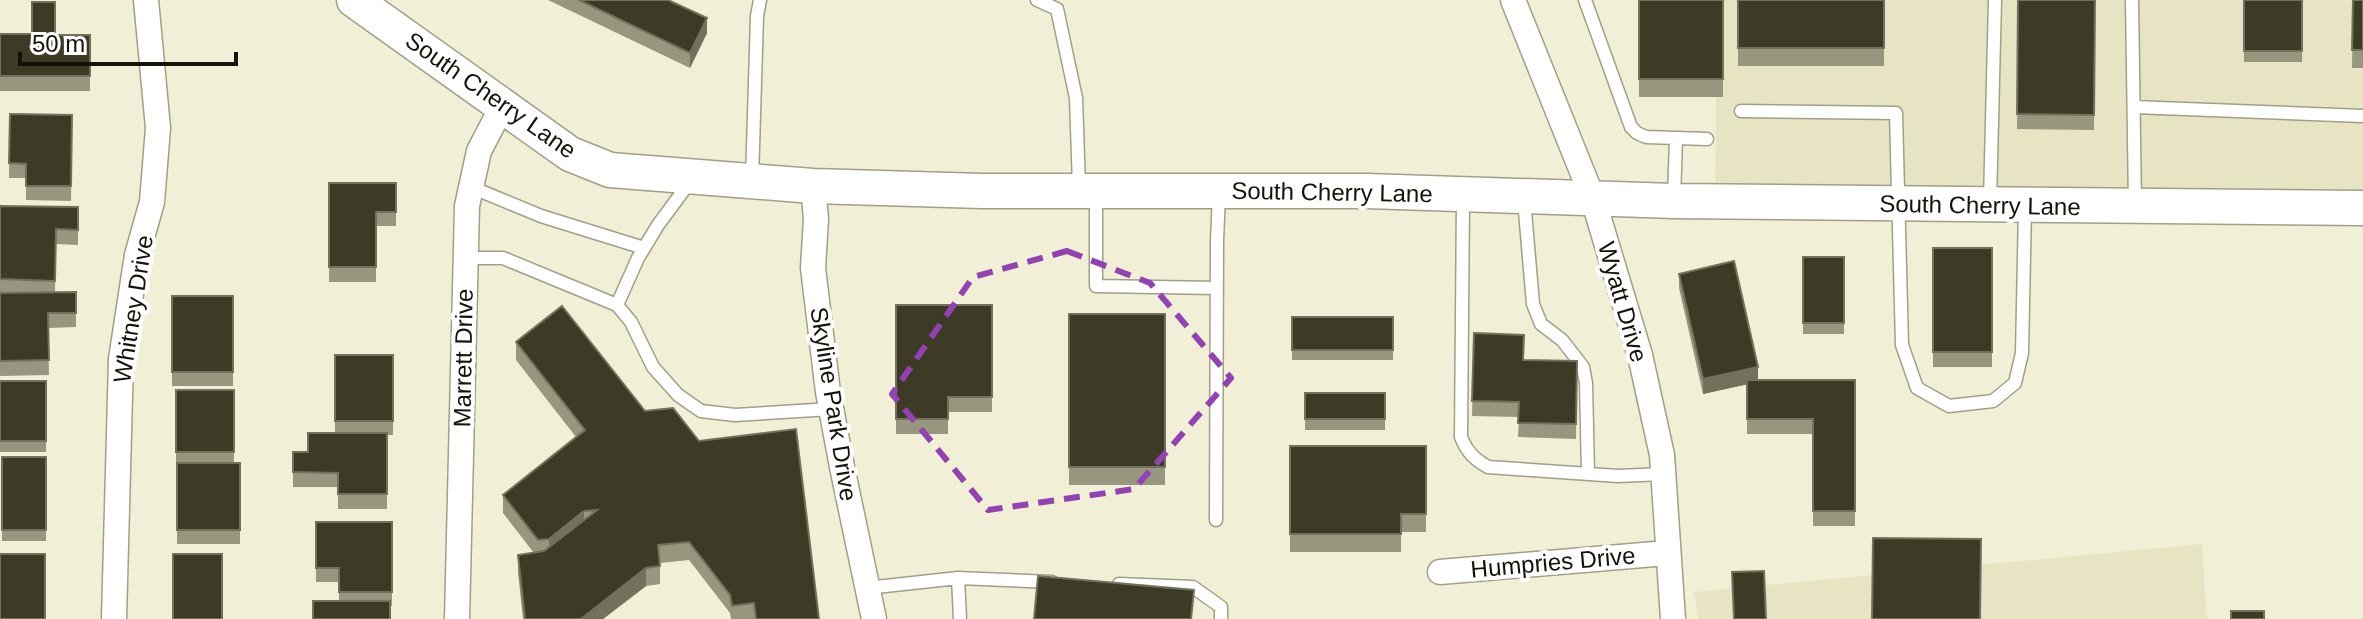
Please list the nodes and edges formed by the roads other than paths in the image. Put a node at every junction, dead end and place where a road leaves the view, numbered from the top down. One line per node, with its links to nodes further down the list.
1 (146, 0): 44 (street, Whitney Drive)
2 (354, 0): 9 (street, South Cherry Lane)
3 (760, 0): 16 (lane)
4 (1037, 0): 19 (lane)
5 (1513, 0): 23 (street, Wyatt Drive)
6 (1585, 0): 13 (lane)
7 (1995, 0): 26 (lane)
8 (2132, 0): 10 (lane)
9 (503, 105): 15 (street, South Cherry Lane); 18 (street, Marrett Drive)
10 (2134, 107): 12 (lane); 28 (lane)
11 (1741, 111): 25 (lane)
12 (2363, 116)
13 (1676, 139): 14 (lane); 24 (lane)
14 (1707, 139)
15 (694, 177): 16 (street, South Cherry Lane); 30 (lane)
16 (752, 181): 17 (street, South Cherry Lane)
17 (813, 186): 19 (street, South Cherry Lane); 34 (street, Skyline Park Drive)
18 (471, 187): 30 (lane); 31 (street, Marrett Drive)
19 (1088, 191): 20 (street, South Cherry Lane); 32 (lane)
20 (1219, 191): 21 (street, South Cherry Lane); 32 (lane)
21 (1463, 195): 22 (street, South Cherry Lane); 35 (lane)
22 (1524, 197): 23 (street, South Cherry Lane); 35 (lane)
23 (1593, 199): 24 (street, South Cherry Lane); 36 (street, Wyatt Drive)
24 (1674, 201): 25 (street, South Cherry Lane)
25 (1898, 204): 26 (street, South Cherry Lane); 27 (lane)
26 (1990, 205): 27 (street, South Cherry Lane)
27 (2025, 205): 28 (street, South Cherry Lane)
28 (2135, 206): 29 (street, South Cherry Lane)
29 (2363, 208)
30 (644, 248): 33 (lane)
31 (466, 258): 33 (lane); 45 (street, Marrett Drive)
32 (1217, 288): 37 (lane)
33 (617, 305): 34 (lane)
34 (831, 409): 43 (street, Skyline Park Drive)
35 (1588, 474): 36 (lane)
36 (1663, 474): 38 (street, Wyatt Drive)
37 (1216, 520)
38 (1667, 553): 39 (street, Humpries Drive); 49 (street, Wyatt Drive)
39 (1440, 572)
40 (958, 578): 41 (lane); 43 (lane); 47 (lane)
41 (1067, 582)
42 (1099, 583): 48 (lane)
43 (867, 588): 46 (street, Skyline Park Drive)
44 (114, 619)
45 (457, 619)
46 (874, 619)
47 (960, 619)
48 (1221, 619)
49 (1673, 619)

